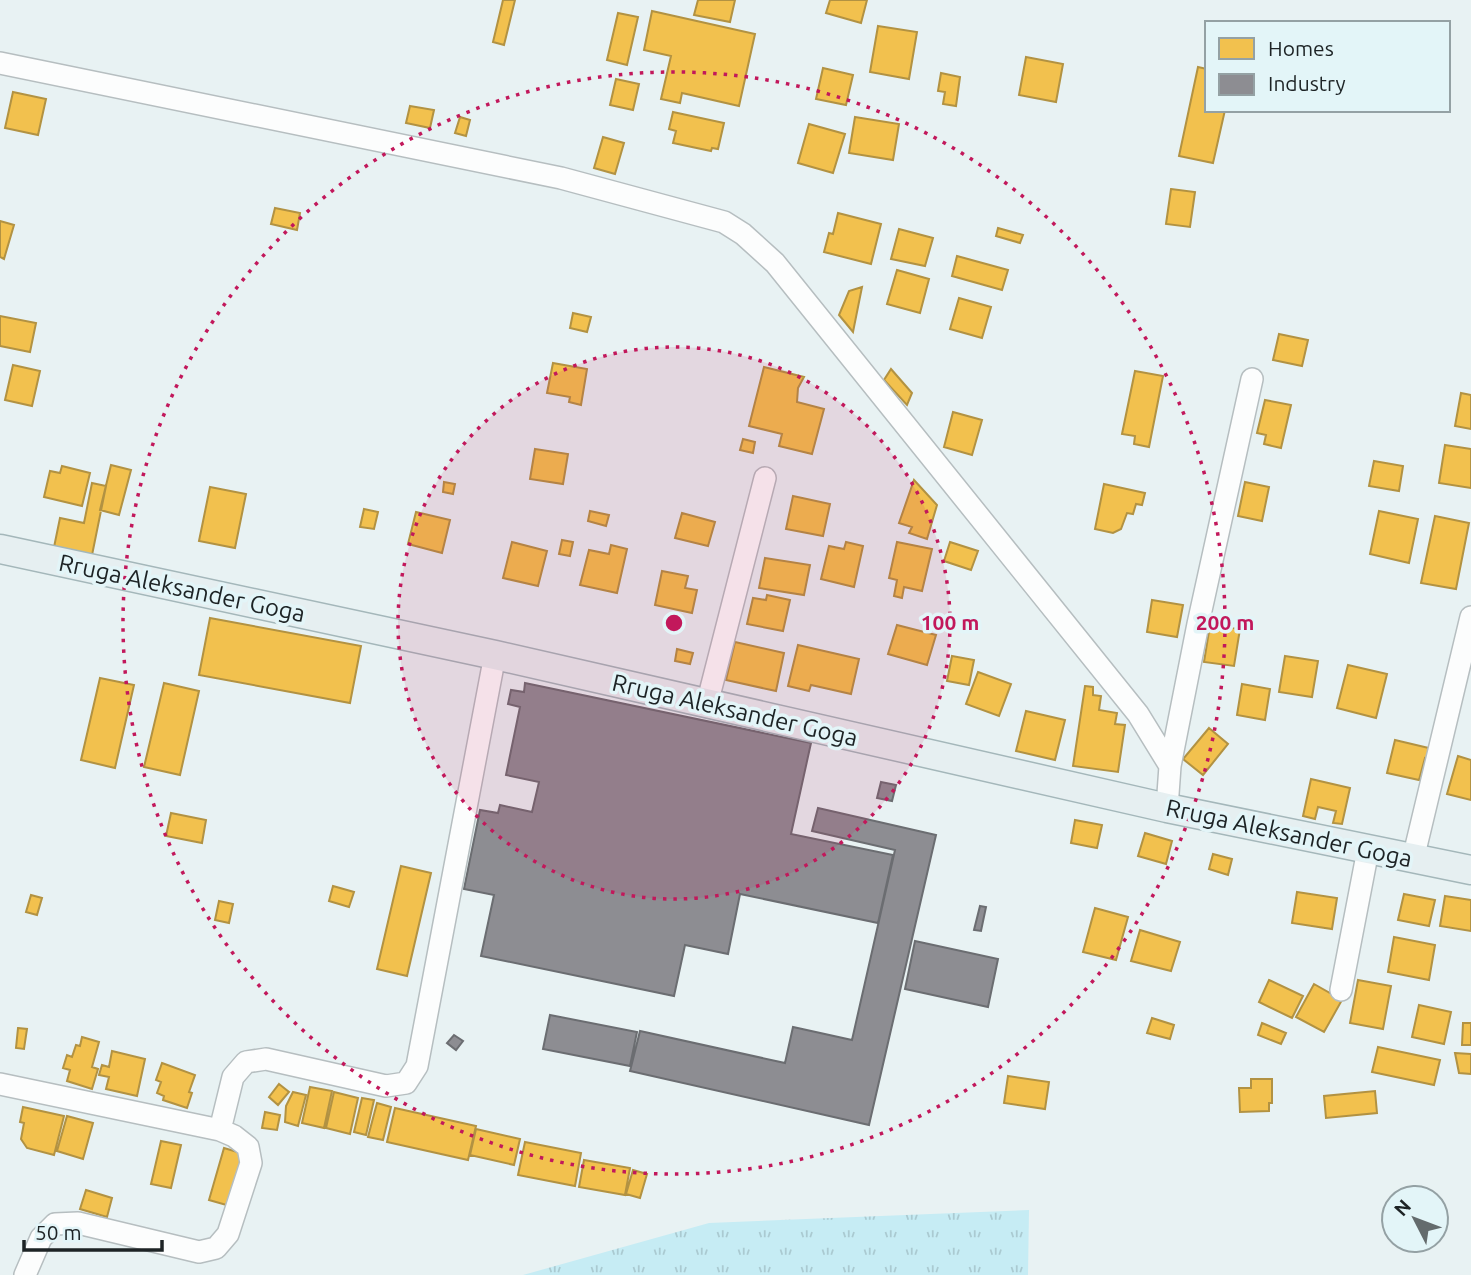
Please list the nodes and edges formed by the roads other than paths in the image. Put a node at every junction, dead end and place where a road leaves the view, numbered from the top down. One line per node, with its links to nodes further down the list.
1 (0, 63): 8 (street)
2 (1252, 379): 8 (street)
3 (765, 478): 7 (street)
4 (0, 550): 6 (main road, Rruga Aleksander Goga)
5 (1471, 617): 11 (street)
6 (495, 655): 7 (main road, Rruga Aleksander Goga); 15 (street)
7 (707, 704): 9 (main road, Rruga Aleksander Goga)
8 (1170, 766): 9 (street)
9 (1167, 808): 10 (main road, Rruga Aleksander Goga)
10 (1368, 850): 11 (main road, Rruga Aleksander Goga); 13 (street)
11 (1413, 859): 12 (main road, Rruga Aleksander Goga)
12 (1471, 870)
13 (1341, 990)
14 (0, 1084): 15 (street)
15 (220, 1130): 16 (street)
16 (25, 1275)

